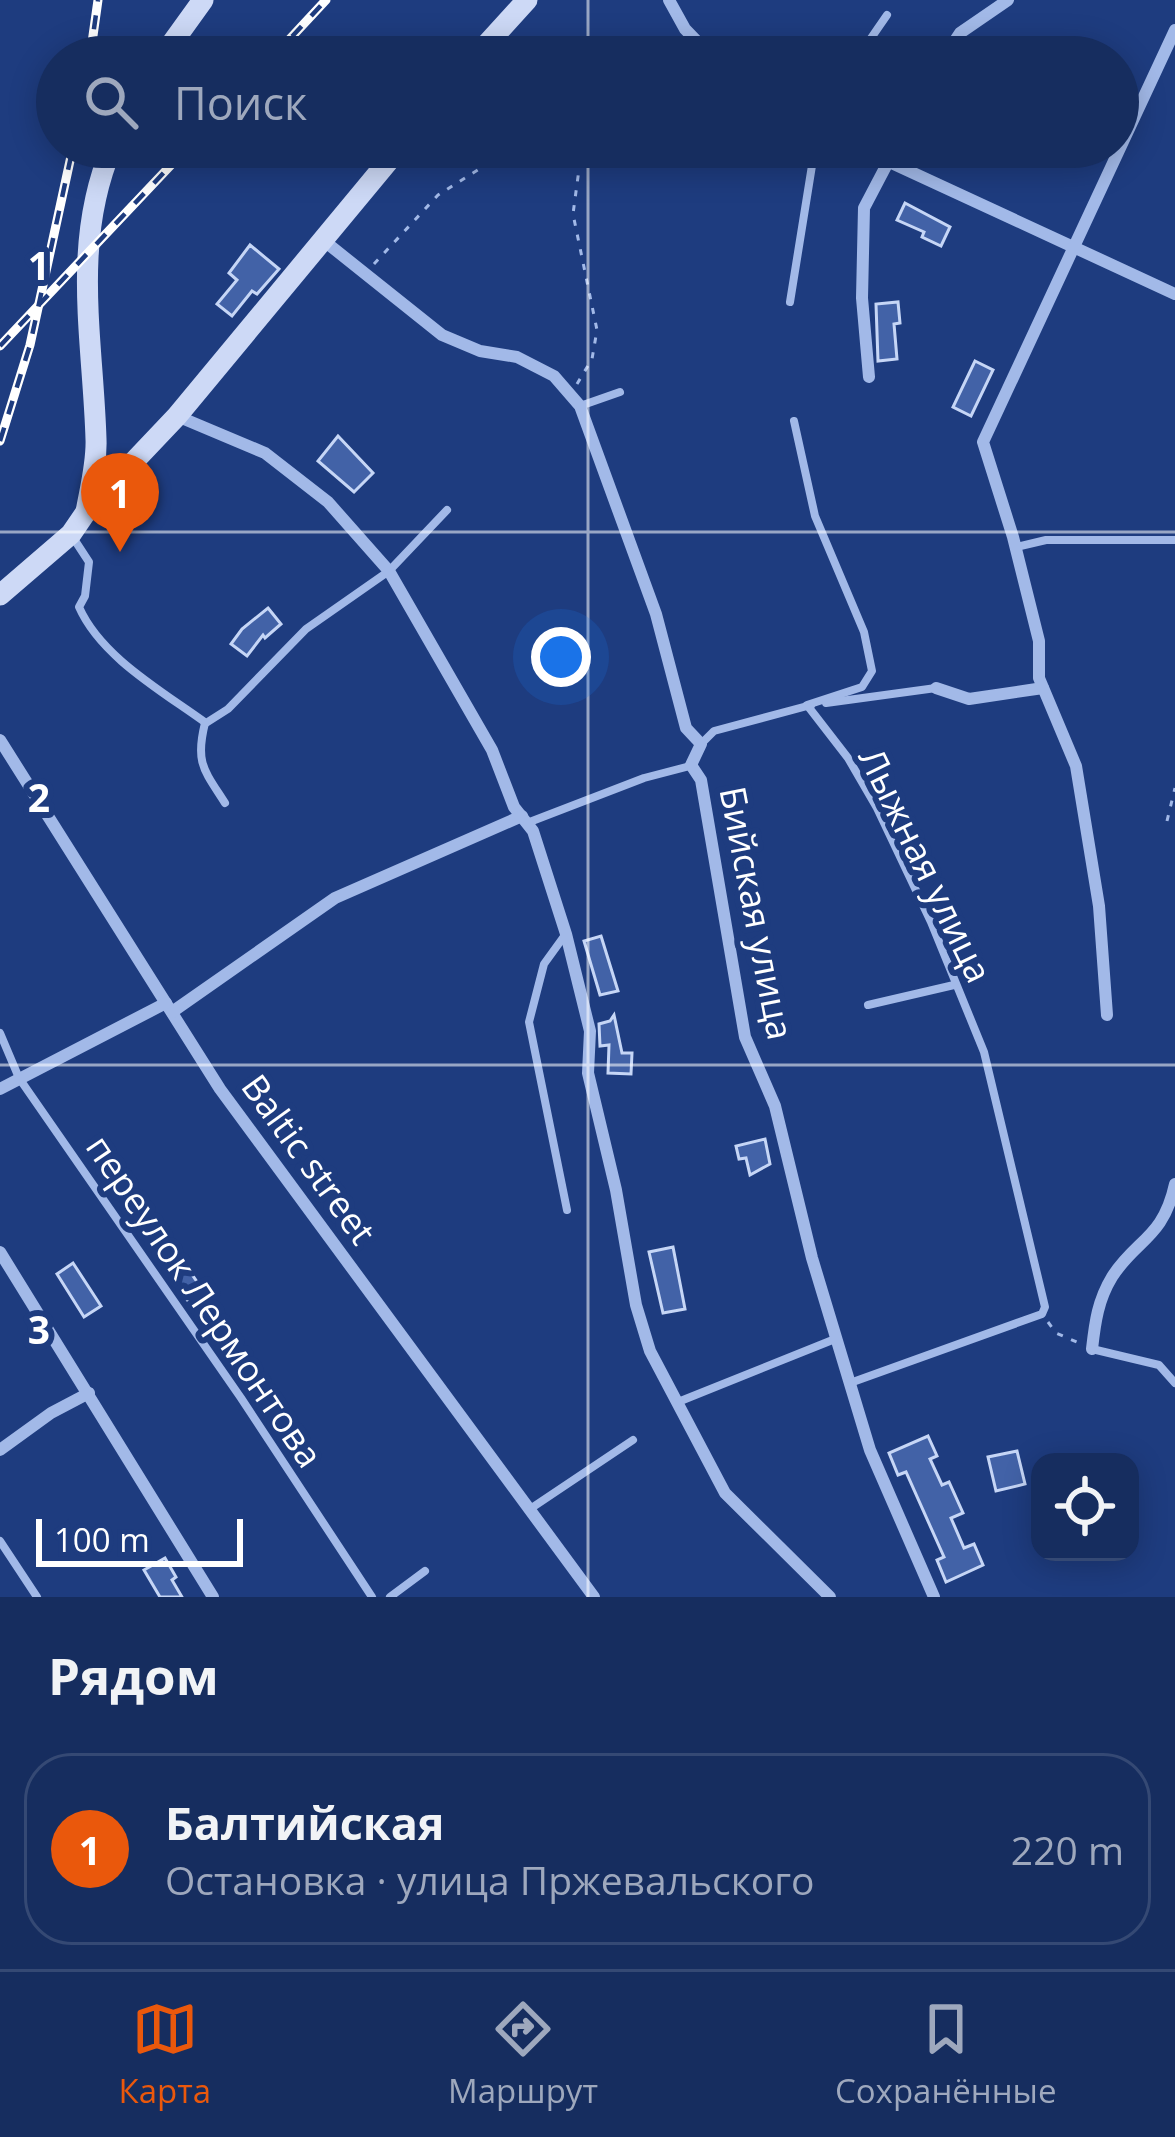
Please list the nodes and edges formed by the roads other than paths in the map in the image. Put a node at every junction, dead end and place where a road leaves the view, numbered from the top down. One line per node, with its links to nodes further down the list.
1 (203, 0): 7 (main road)
2 (527, 0): 8 (main road)
3 (669, 0): 9 (street)
4 (1008, 0): 11 (street)
5 (887, 15): 10 (lane)
6 (1175, 30): 12 (street)
7 (177, 36)
8 (494, 36)
9 (692, 36)
10 (872, 36)
11 (959, 36)
12 (1139, 107)
13 (106, 168): 29 (main road)
14 (382, 168): 19 (main road)
15 (812, 168): 22 (lane)
16 (886, 168): 23 (street)
17 (900, 168): 20 (street)
18 (1110, 168): 20 (street)
19 (322, 240): 25 (street, Бийская улица); 26 (main road)
20 (1073, 248): 21 (street); 32 (street)
21 (1175, 294)
22 (790, 302)
23 (869, 376)
24 (620, 392): 25 (lane)
25 (580, 406): 40 (street, Бийская улица)
26 (177, 416): 29 (main road); 33 (street)
27 (794, 421): 37 (lane)
28 (447, 511): 33 (lane)
29 (86, 512): 30 (main road)
30 (71, 534): 34 (main road); 38 (lane)
31 (1175, 540): 32 (lane)
32 (1016, 547): 36 (street)
33 (389, 571): 38 (lane); 43 (street)
34 (0, 595)
35 (936, 688): 36 (street); 37 (lane)
36 (1043, 688): 48 (street)
37 (807, 705): 40 (lane); 45 (lane, Лыжная улица)
38 (206, 723): 42 (lane)
39 (0, 740): 47 (street, Baltic street)
40 (701, 744): 41 (street, Бийская улица)
41 (691, 765): 43 (lane); 55 (street, Бийская улица)
42 (226, 803)
43 (524, 820): 44 (street); 47 (street)
44 (566, 934): 53 (lane); 60 (street)
45 (954, 986): 46 (lane); 57 (lane, Лыжная улица)
46 (868, 1005)
47 (169, 1008): 50 (street); 63 (street, Baltic street)
48 (1107, 1015)
49 (0, 1033): 50 (lane, переулок Лермонтова)
50 (20, 1078): 51 (street); 68 (lane, переулок Лермонтова)
51 (0, 1089)
52 (1175, 1184): 56 (street)
53 (567, 1210)
54 (0, 1252): 59 (street)
55 (836, 1339): 57 (street, Бийская улица); 60 (lane)
56 (1092, 1349): 58 (lane)
57 (850, 1383): 72 (street, Бийская улица)
58 (1175, 1383)
59 (89, 1393): 62 (street); 67 (street)
60 (678, 1402): 71 (street)
61 (633, 1440): 63 (lane)
62 (0, 1450)
63 (529, 1509): 70 (street, Baltic street)
64 (0, 1540): 66 (lane)
65 (425, 1571): 69 (lane)
66 (37, 1597)
67 (213, 1597)
68 (372, 1597)
69 (390, 1597)
70 (594, 1597)
71 (830, 1597)
72 (934, 1597)

